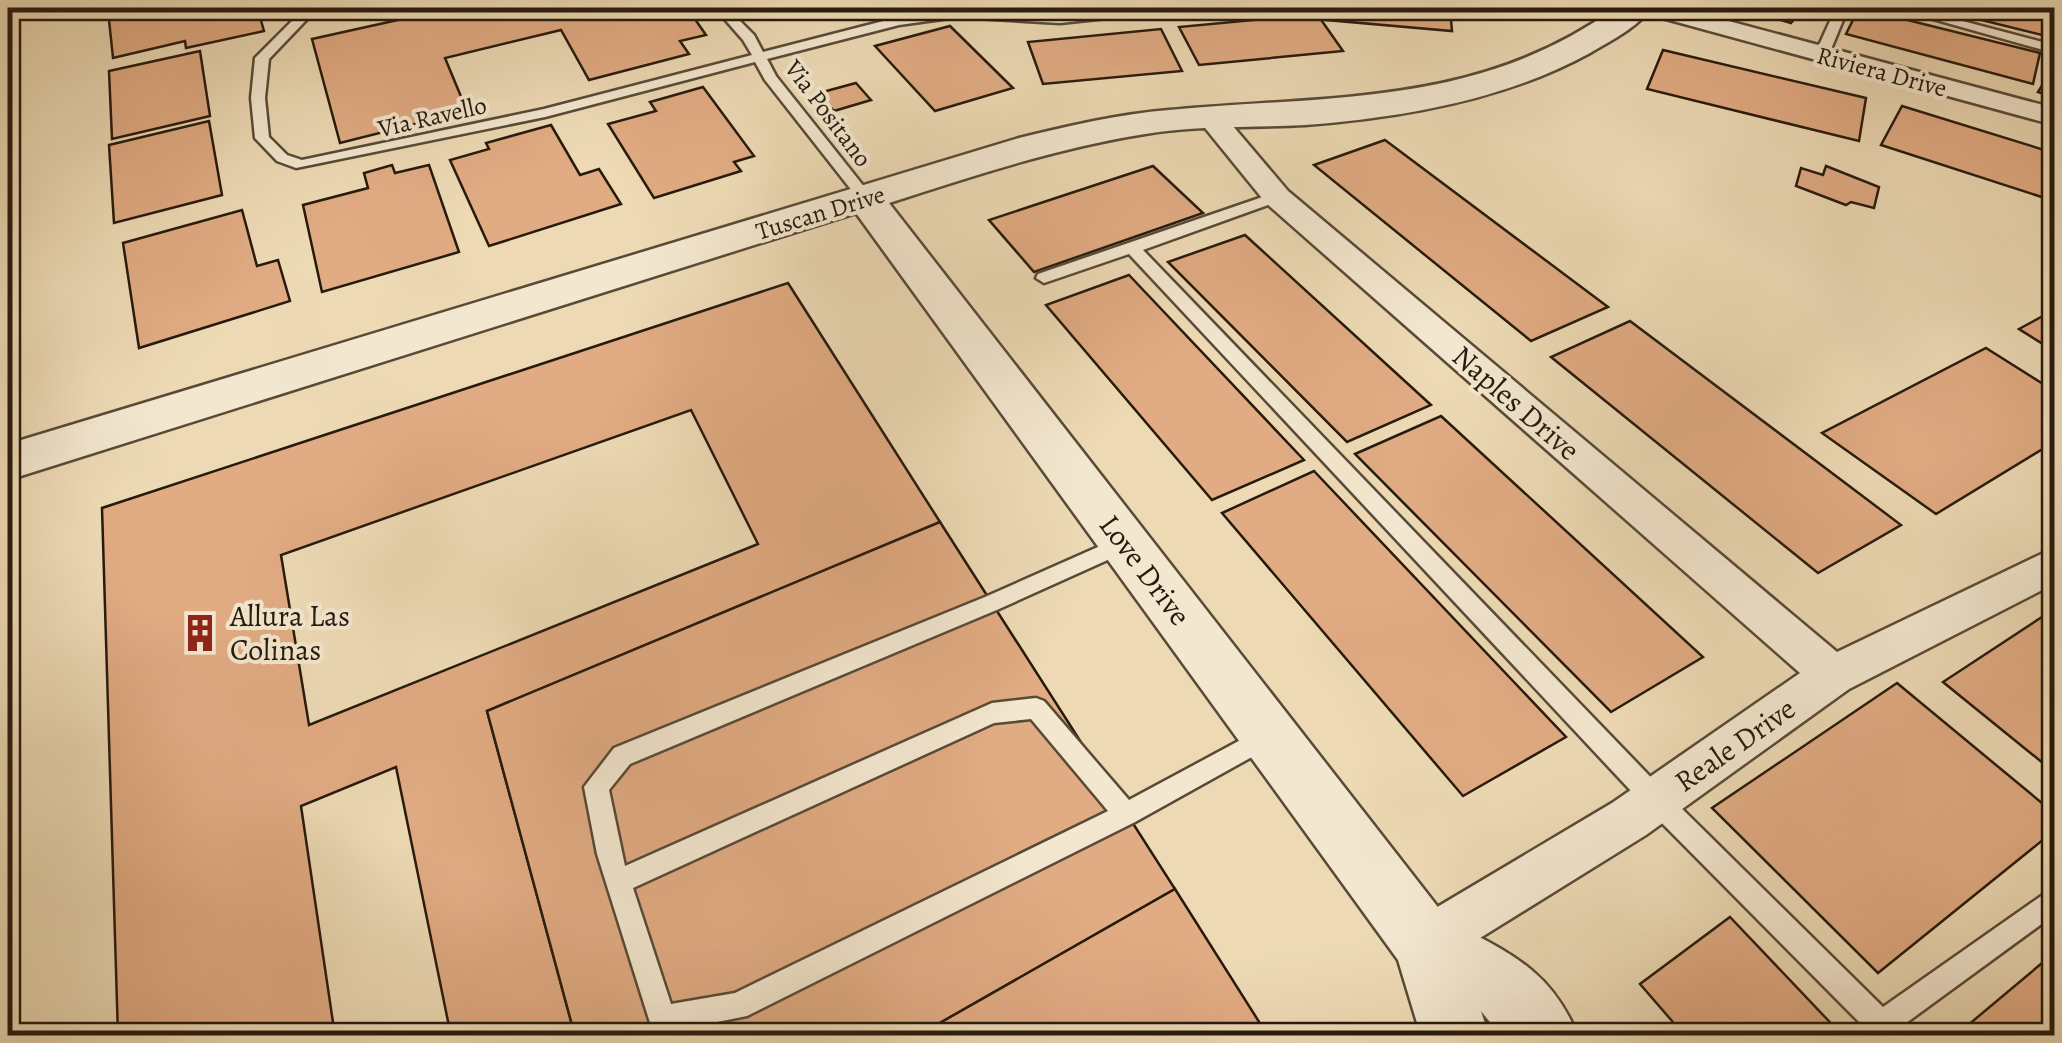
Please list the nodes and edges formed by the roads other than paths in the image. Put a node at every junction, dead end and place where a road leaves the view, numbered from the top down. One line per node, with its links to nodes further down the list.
1 (304, 8): 10 (lane, Via Ravello)
2 (720, 8): 10 (lane, Via Positano)
3 (1164, 8): 10 (lane)
4 (1635, 8): 12 (street, Tuscan Drive)
5 (1652, 8): 9 (street, Riviera Drive)
6 (1842, 8): 9 (lane)
7 (1900, 8): 8 (lane)
8 (2054, 49)
9 (1822, 54): 11 (street, Riviera Drive)
10 (762, 56): 14 (lane, Via Positano)
11 (2054, 117)
12 (1212, 118): 13 (street, Naples Drive); 14 (street, Tuscan Drive)
13 (1277, 197): 15 (lane); 20 (street, Naples Drive)
14 (865, 198): 17 (street, Tuscan Drive); 18 (street, Love Drive)
15 (1132, 248): 16 (lane); 22 (lane)
16 (1044, 278)
17 (8, 462)
18 (1125, 543): 21 (street, Love Drive); 24 (lane)
19 (2054, 565): 20 (street, Reale Drive)
20 (1833, 676): 22 (street, Reale Drive)
21 (1270, 736): 23 (lane); 26 (street, Love Drive)
22 (1656, 800): 26 (street, Reale Drive); 27 (lane)
23 (1126, 814): 24 (lane); 24 (lane)
24 (618, 882)
25 (2054, 900): 27 (lane)
26 (1426, 943): 28 (street, Love Drive); 29 (street, Love Drive)
27 (1888, 1030)
28 (1454, 1036)
29 (1544, 1036)

